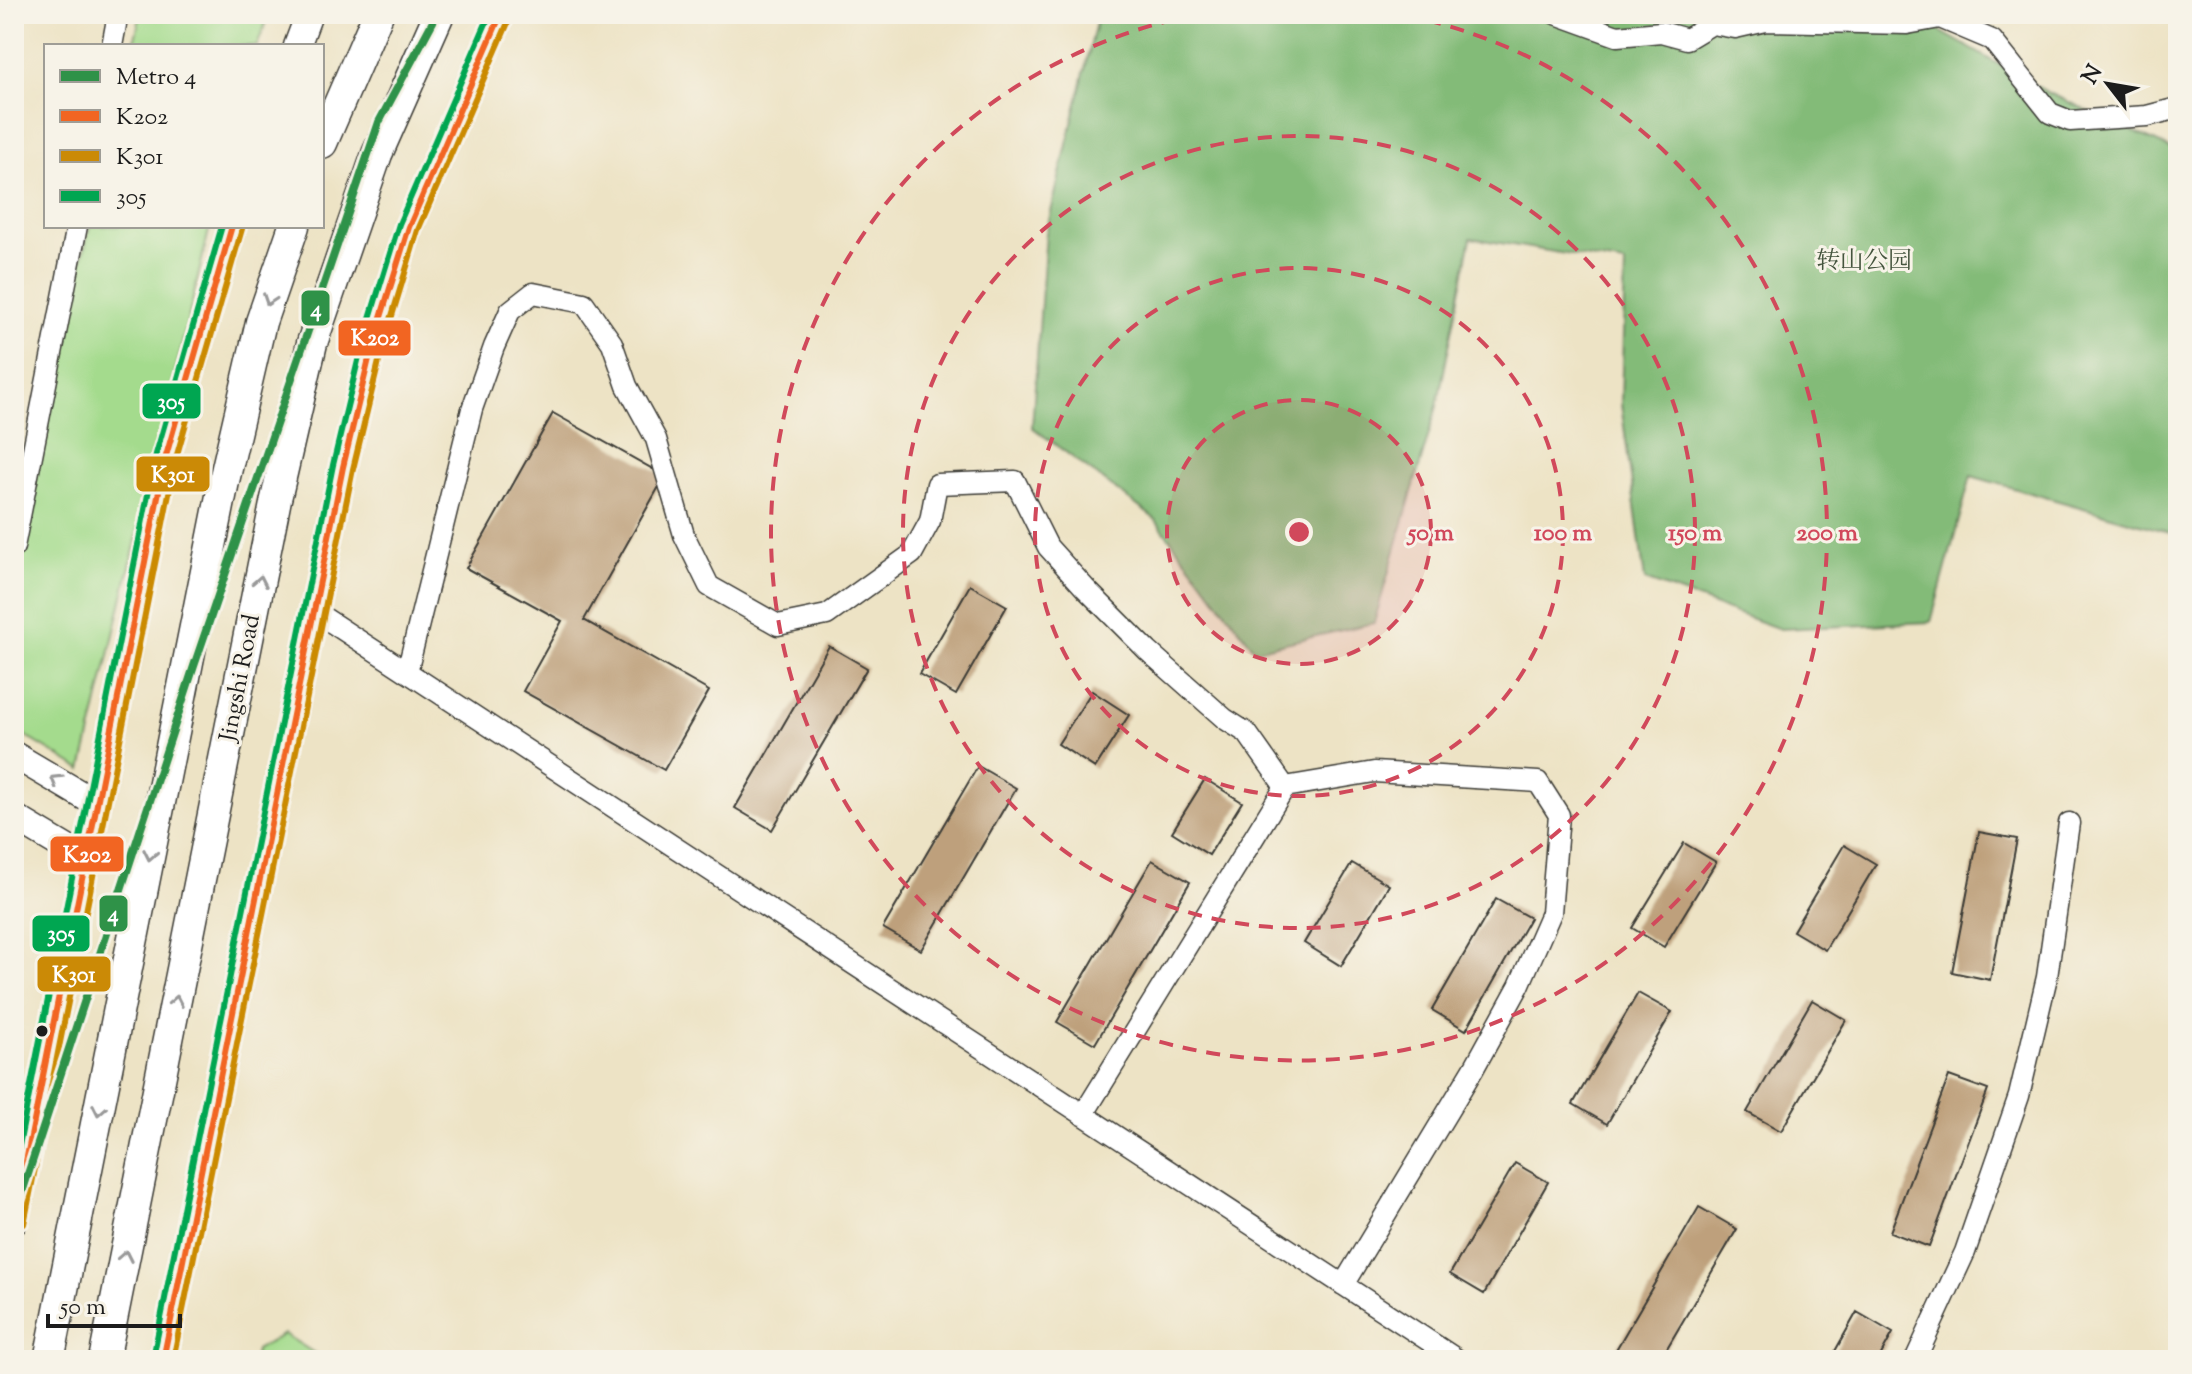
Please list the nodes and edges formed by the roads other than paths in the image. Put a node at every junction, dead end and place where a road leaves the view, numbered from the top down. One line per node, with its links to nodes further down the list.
1 (118, 14): 7 (street)
2 (309, 14): 8 (main road)
3 (378, 14): 10 (highway)
4 (439, 14): 27 (highway, Jingshi Road, one-way to 4)
5 (501, 14): 15 (main road)
6 (1556, 14): 9 (street)
7 (112, 44)
8 (298, 44)
9 (2178, 108)
10 (324, 138)
11 (77, 228): 14 (street)
12 (231, 228): 19 (main road)
13 (293, 228): 26 (highway, one-way to 26)
14 (14, 547)
15 (314, 611): 16 (street); 28 (main road)
16 (407, 672): 18 (street); 23 (street)
17 (14, 755): 19 (main road, one-way to 17)
18 (1285, 787): 23 (street); 25 (street)
19 (97, 804): 22 (main road)
20 (14, 817): 22 (main road)
21 (2069, 823): 30 (street)
22 (86, 860): 24 (main road)
23 (1083, 1115): 25 (street)
24 (14, 1222)
25 (1343, 1285): 29 (street)
26 (49, 1360)
27 (104, 1360)
28 (163, 1360)
29 (1458, 1360)
30 (1915, 1360)

